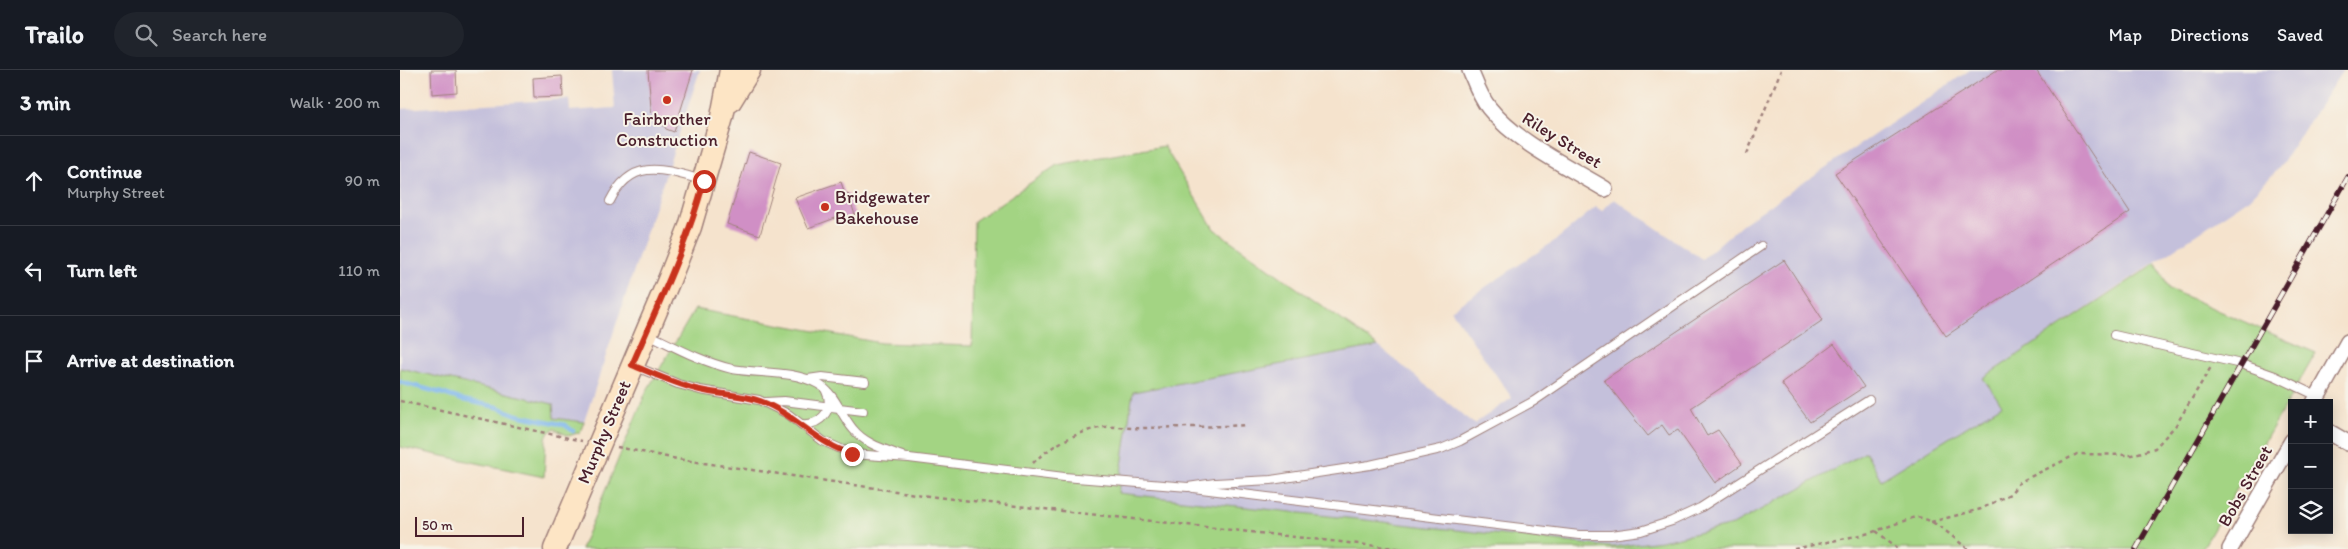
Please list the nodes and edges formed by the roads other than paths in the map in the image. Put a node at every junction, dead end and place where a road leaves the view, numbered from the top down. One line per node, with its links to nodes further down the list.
1 (731, 70): 4 (street, Murphy Street)
2 (749, 70): 4 (street, Murphy Street)
3 (1470, 70): 6 (street, Riley Street)
4 (722, 117): 5 (street, Murphy Street)
5 (704, 181): 7 (lane); 9 (street, Murphy Street)
6 (1605, 189)
7 (610, 201)
8 (1761, 246): 28 (lane)
9 (646, 333): 12 (street, Murphy Street); 13 (lane)
10 (2114, 335): 16 (lane)
11 (2348, 342): 17 (street)
12 (632, 365): 19 (lane); 29 (street, Murphy Street)
13 (808, 380): 14 (lane); 15 (lane)
14 (865, 382)
15 (821, 386): 20 (lane); 21 (lane)
16 (2313, 399)
17 (2316, 399)
18 (1869, 400): 28 (lane)
19 (764, 402): 20 (lane); 23 (lane)
20 (828, 407): 21 (lane); 23 (lane)
21 (840, 408): 22 (lane); 27 (lane)
22 (862, 411)
23 (801, 424): 27 (lane)
24 (2333, 434): 25 (street)
25 (2348, 443)
26 (2290, 444): 30 (street, Bobs Street)
27 (909, 458): 28 (lane)
28 (1188, 487)
29 (555, 549)
30 (2230, 549)

